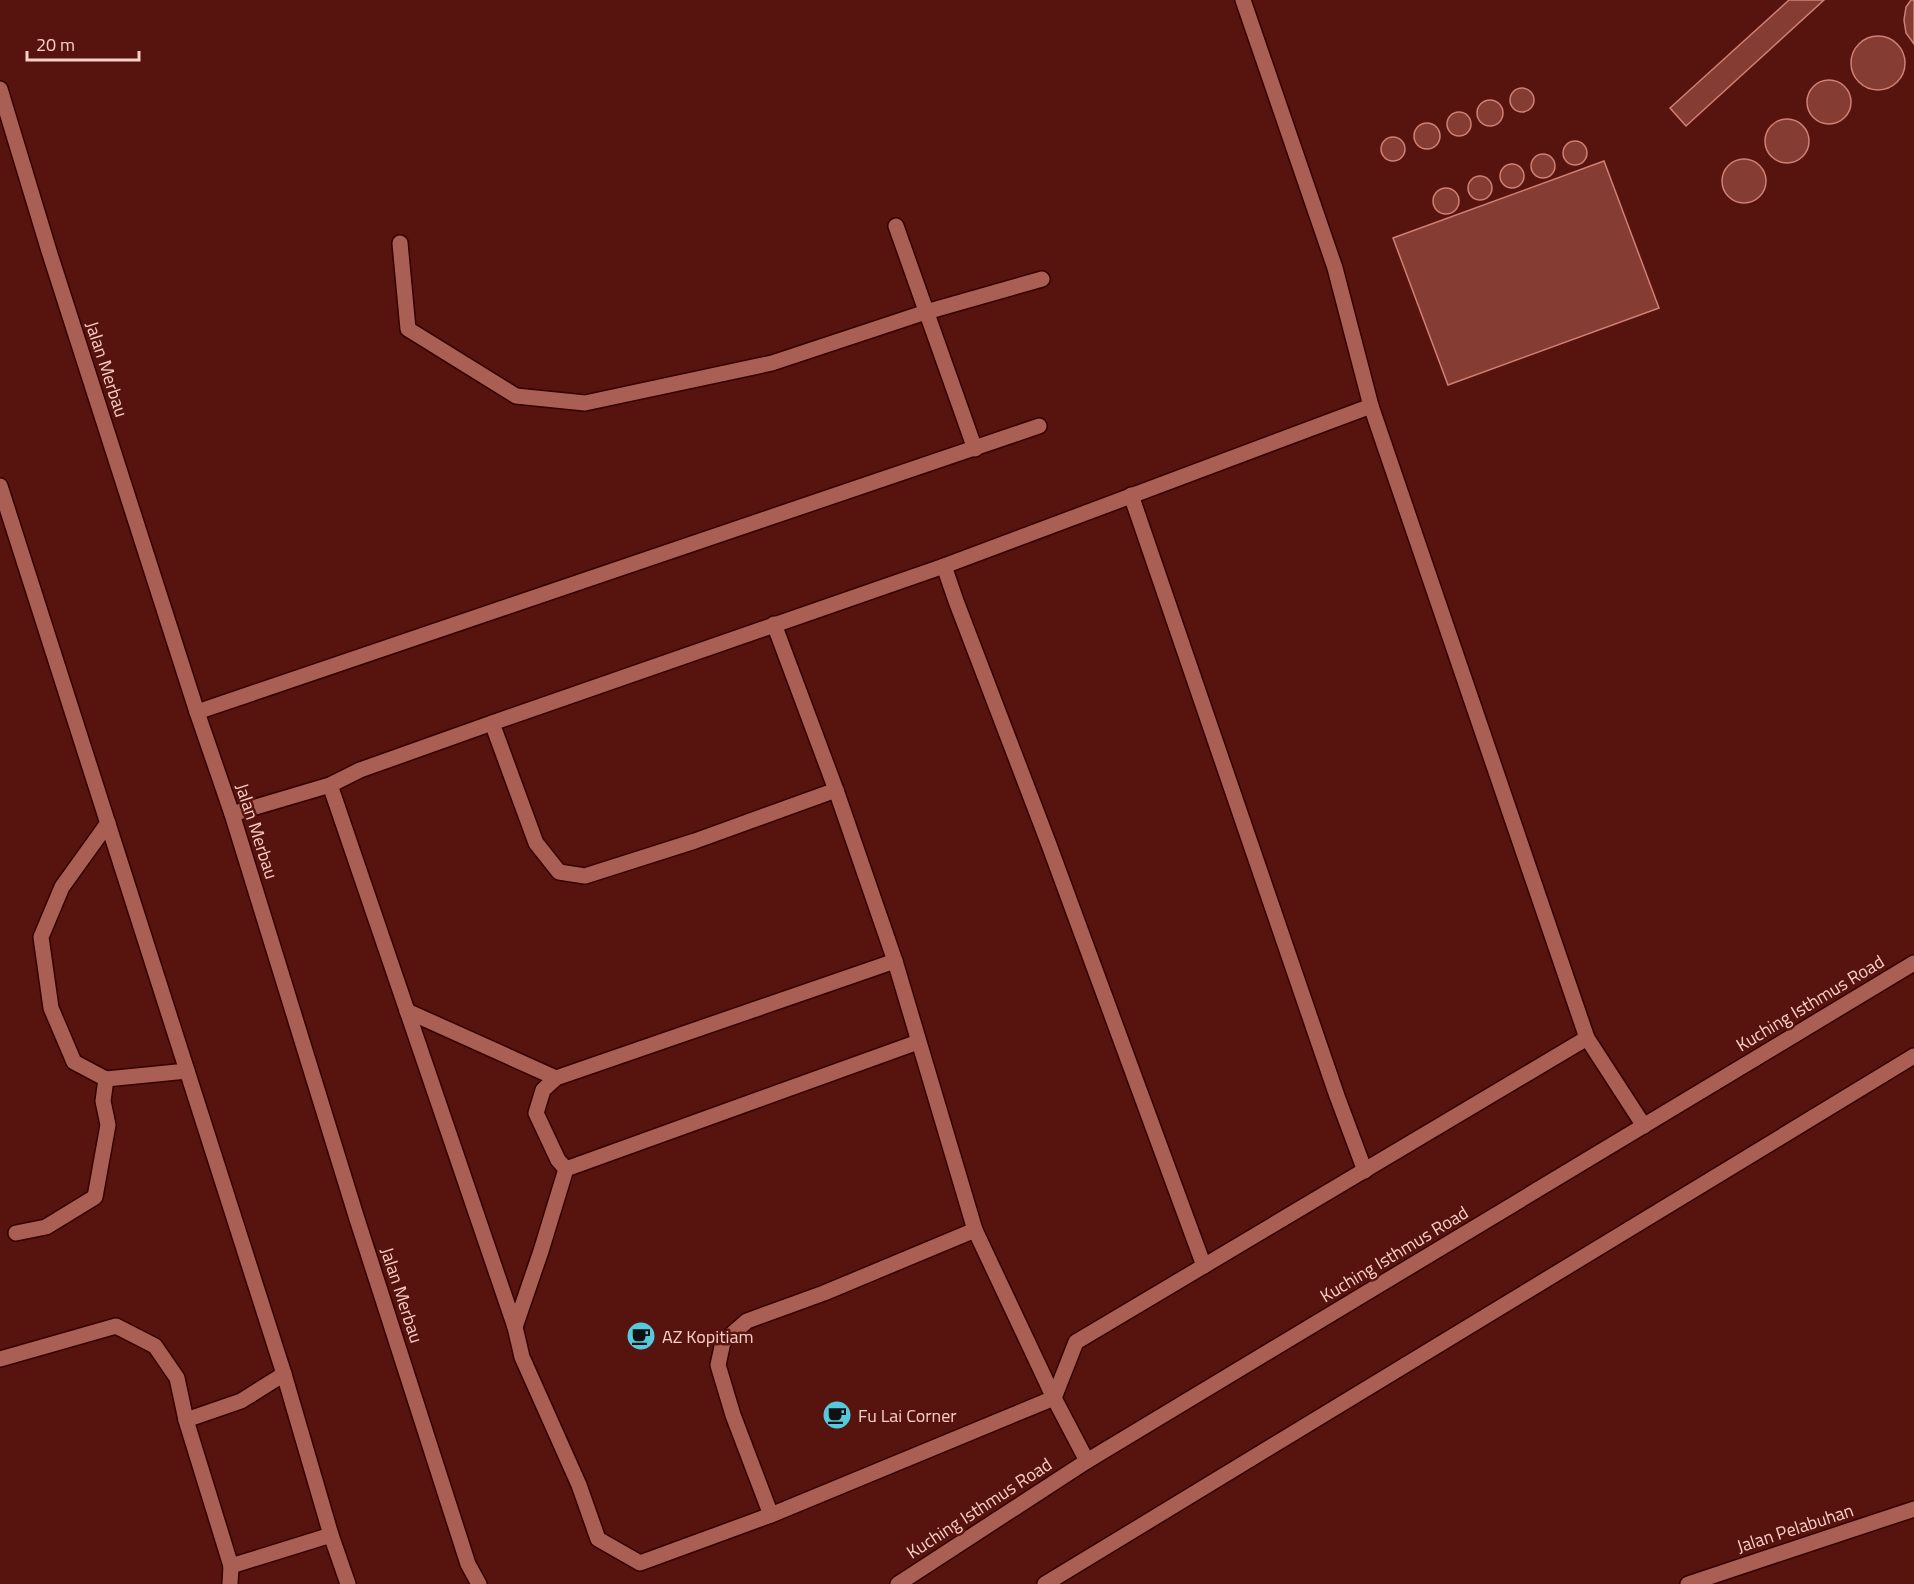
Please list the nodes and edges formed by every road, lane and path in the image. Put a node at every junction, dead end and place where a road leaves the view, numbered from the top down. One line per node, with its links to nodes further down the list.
1 (1243, 0): 7 (street)
2 (0, 89): 14 (street, Jalan Merbau)
3 (896, 226): 6 (street)
4 (400, 243): 6 (street)
5 (1042, 279): 6 (street)
6 (926, 312): 9 (street)
7 (1371, 406): 11 (street); 23 (street)
8 (1039, 426): 9 (street)
9 (975, 449): 14 (street)
10 (0, 486): 19 (street)
11 (1131, 495): 12 (street); 31 (street)
12 (944, 566): 13 (street); 34 (street)
13 (774, 624): 15 (street); 17 (street)
14 (197, 712): 18 (street, Jalan Merbau)
15 (492, 723): 16 (street); 17 (street)
16 (330, 785): 18 (street); 22 (street)
17 (836, 790): 20 (street)
18 (232, 814): 47 (street, Jalan Merbau)
19 (108, 823): 26 (street); 28 (street)
20 (894, 962): 24 (street); 27 (street)
21 (1914, 963): 29 (street, Kuching Isthmus Road)
22 (407, 1011): 27 (street); 35 (street)
23 (1587, 1038): 29 (street); 31 (street)
24 (918, 1042): 30 (street); 32 (street)
25 (1914, 1056): 49 (street)
26 (187, 1071): 28 (street); 37 (street)
27 (556, 1078): 30 (street)
28 (106, 1079): 33 (street)
29 (1644, 1126): 40 (street, Kuching Isthmus Road)
30 (566, 1169): 35 (street)
31 (1365, 1171): 34 (street)
32 (975, 1230): 38 (street); 42 (street)
33 (16, 1233)
34 (1204, 1266): 38 (street)
35 (515, 1328): 42 (street)
36 (0, 1359): 39 (street)
37 (284, 1374): 39 (street); 43 (street)
38 (1054, 1398): 40 (street); 42 (street)
39 (186, 1420): 44 (street)
40 (1088, 1461): 48 (street, Kuching Isthmus Road)
41 (1914, 1509): 50 (street, Jalan Pelabuhan)
42 (771, 1515)
43 (331, 1535): 44 (street); 46 (street)
44 (231, 1566): 45 (street)
45 (230, 1584)
46 (348, 1584)
47 (479, 1584)
48 (898, 1584)
49 (1045, 1584)
50 (1688, 1584)

